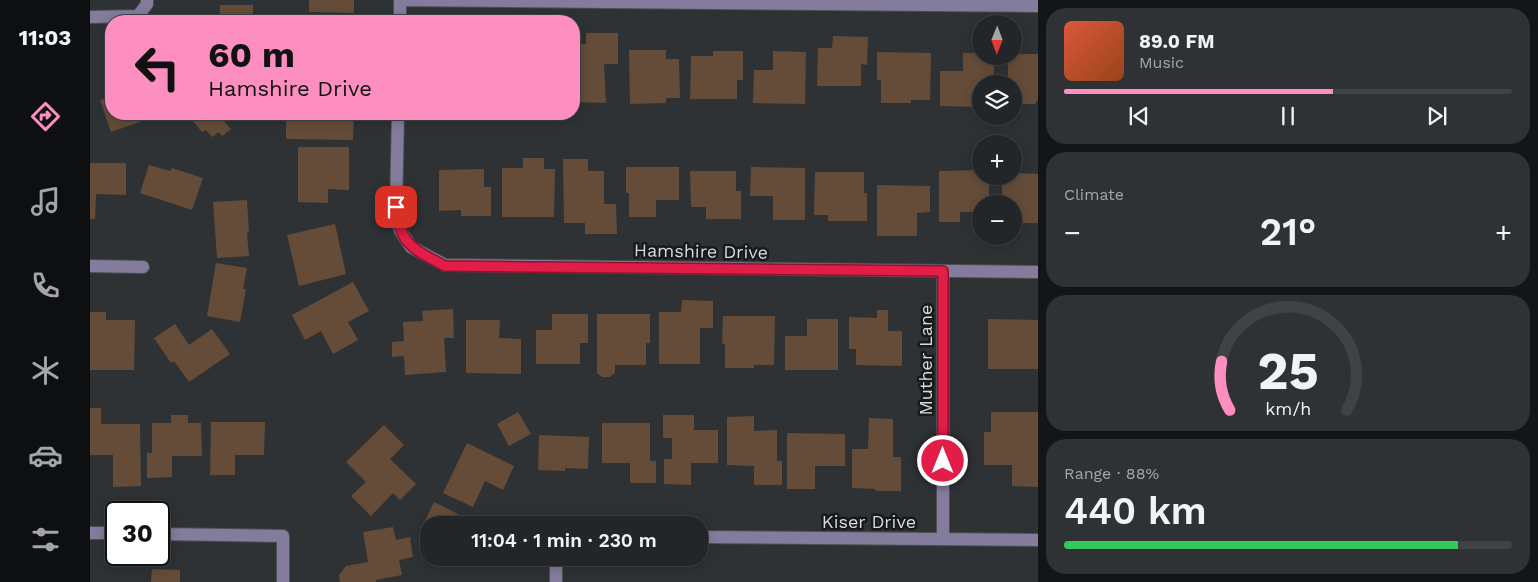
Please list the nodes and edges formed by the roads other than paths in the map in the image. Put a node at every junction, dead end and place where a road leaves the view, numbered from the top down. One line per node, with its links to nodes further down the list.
1 (147, 0): 6 (street)
2 (400, 0): 3 (street); 7 (street)
3 (664, 1): 4 (street)
4 (925, 2): 5 (street)
5 (1038, 6)
6 (139, 15)
7 (400, 15)
8 (90, 16): 9 (street)
9 (105, 16)
10 (398, 120): 13 (street, Hamshire Drive)
11 (90, 266): 12 (street)
12 (143, 267)
13 (943, 271): 14 (street, Hamshire Drive); 19 (street, Muther Lane)
14 (1038, 272)
15 (90, 533): 16 (street)
16 (105, 533)
17 (170, 534): 22 (street)
18 (708, 537): 19 (street, Kiser Drive)
19 (943, 539): 20 (street, Kiser Drive)
20 (1038, 540)
21 (556, 566): 23 (street)
22 (283, 582)
23 (556, 582)

